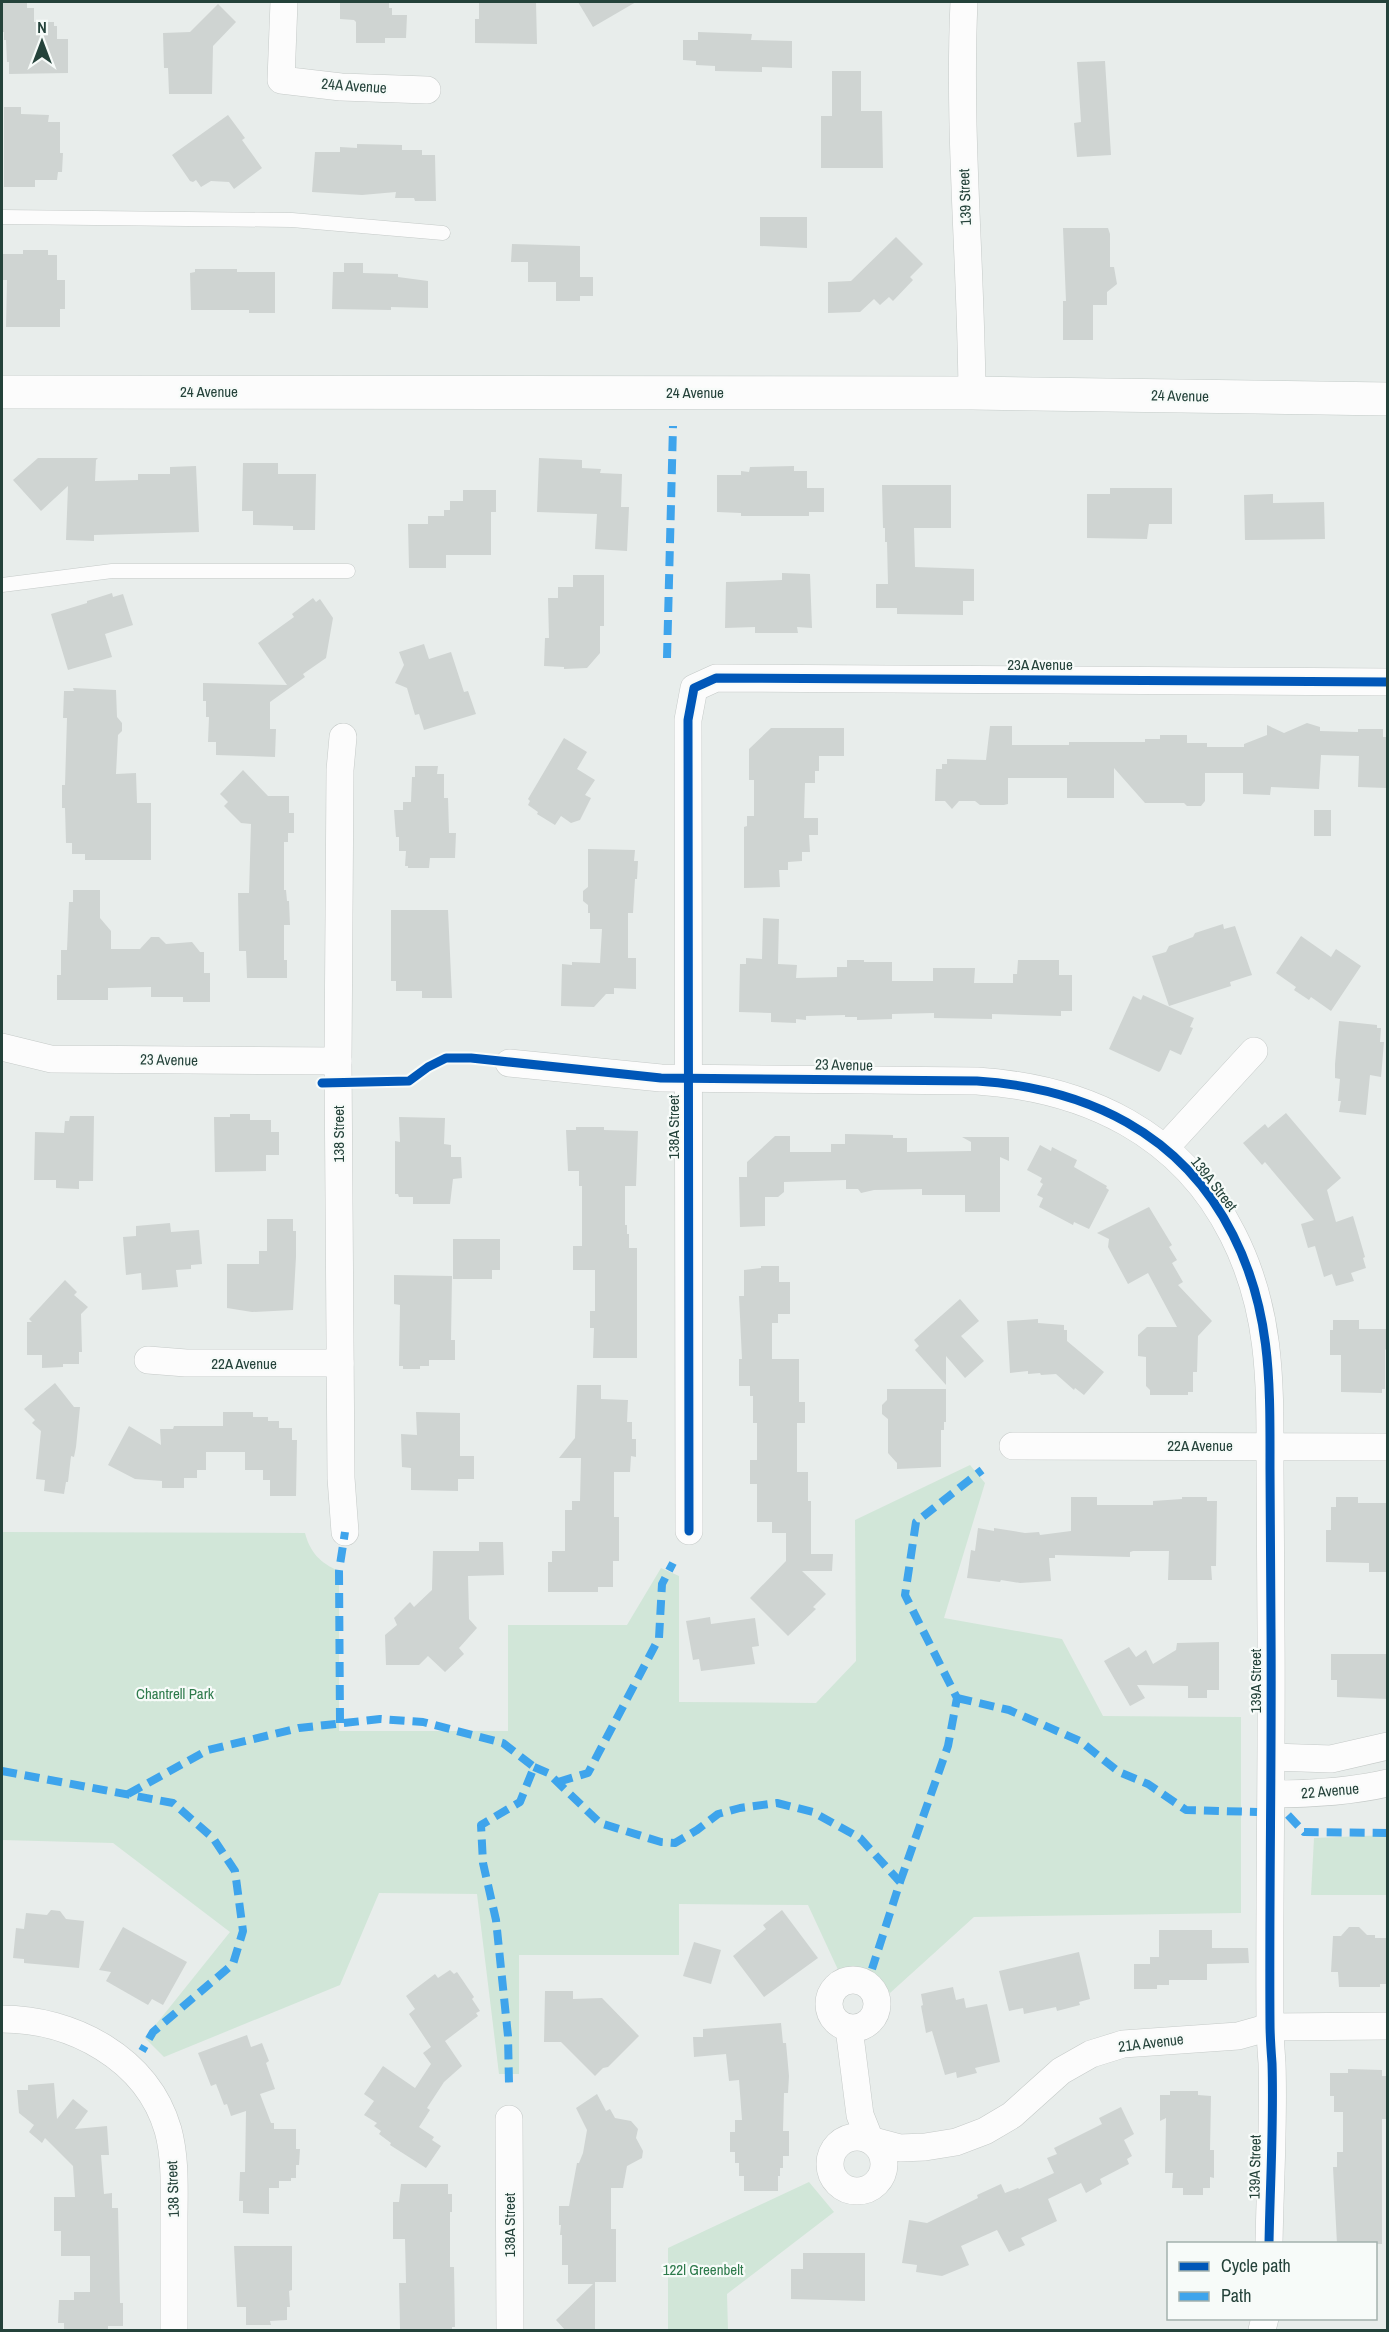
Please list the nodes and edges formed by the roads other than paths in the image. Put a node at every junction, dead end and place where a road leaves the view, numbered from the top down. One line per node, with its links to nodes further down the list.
1 (284, 2): 3 (street, 24A Avenue)
2 (963, 2): 7 (street, 139 Street)
3 (427, 90)
4 (2, 217): 5 (lane)
5 (443, 233)
6 (2, 392): 7 (main road, 24 Avenue)
7 (972, 393): 8 (main road, 24 Avenue)
8 (1388, 399)
9 (348, 571): 10 (lane)
10 (2, 585)
11 (1388, 682): 12 (street, 23A Avenue)
12 (694, 688): 18 (street, 138A Street)
13 (343, 737): 16 (street, 138 Street)
14 (2, 1047): 16 (street, 23 Avenue)
15 (1254, 1051): 19 (street)
16 (338, 1061): 21 (street, 138 Street)
17 (509, 1063): 18 (street, 23 Avenue)
18 (688, 1078): 19 (street, 23 Avenue); 25 (street, 138A Street)
19 (1165, 1148): 23 (street, 139A Street)
20 (148, 1360): 21 (street, 22A Avenue)
21 (340, 1363): 26 (street, 138 Street)
22 (1012, 1446): 23 (street, 22A Avenue)
23 (1270, 1446): 24 (street, 22A Avenue); 28 (street, 139A Street)
24 (1388, 1447)
25 (689, 1531)
26 (345, 1532)
27 (1388, 1746): 28 (street)
28 (1272, 1757): 30 (street, 139A Street)
29 (1388, 1783): 30 (street, 22 Avenue)
30 (1272, 1794): 33 (street, 139A Street)
31 (2, 2019): 37 (street, 138 Street)
32 (1388, 2026): 33 (street, 21A Avenue)
33 (1270, 2027): 34 (street, 21A Avenue); 36 (street, 139A Street)
34 (849, 2028)
35 (509, 2120): 38 (street, 138A Street)
36 (1269, 2242)
37 (174, 2331)
38 (510, 2331)

